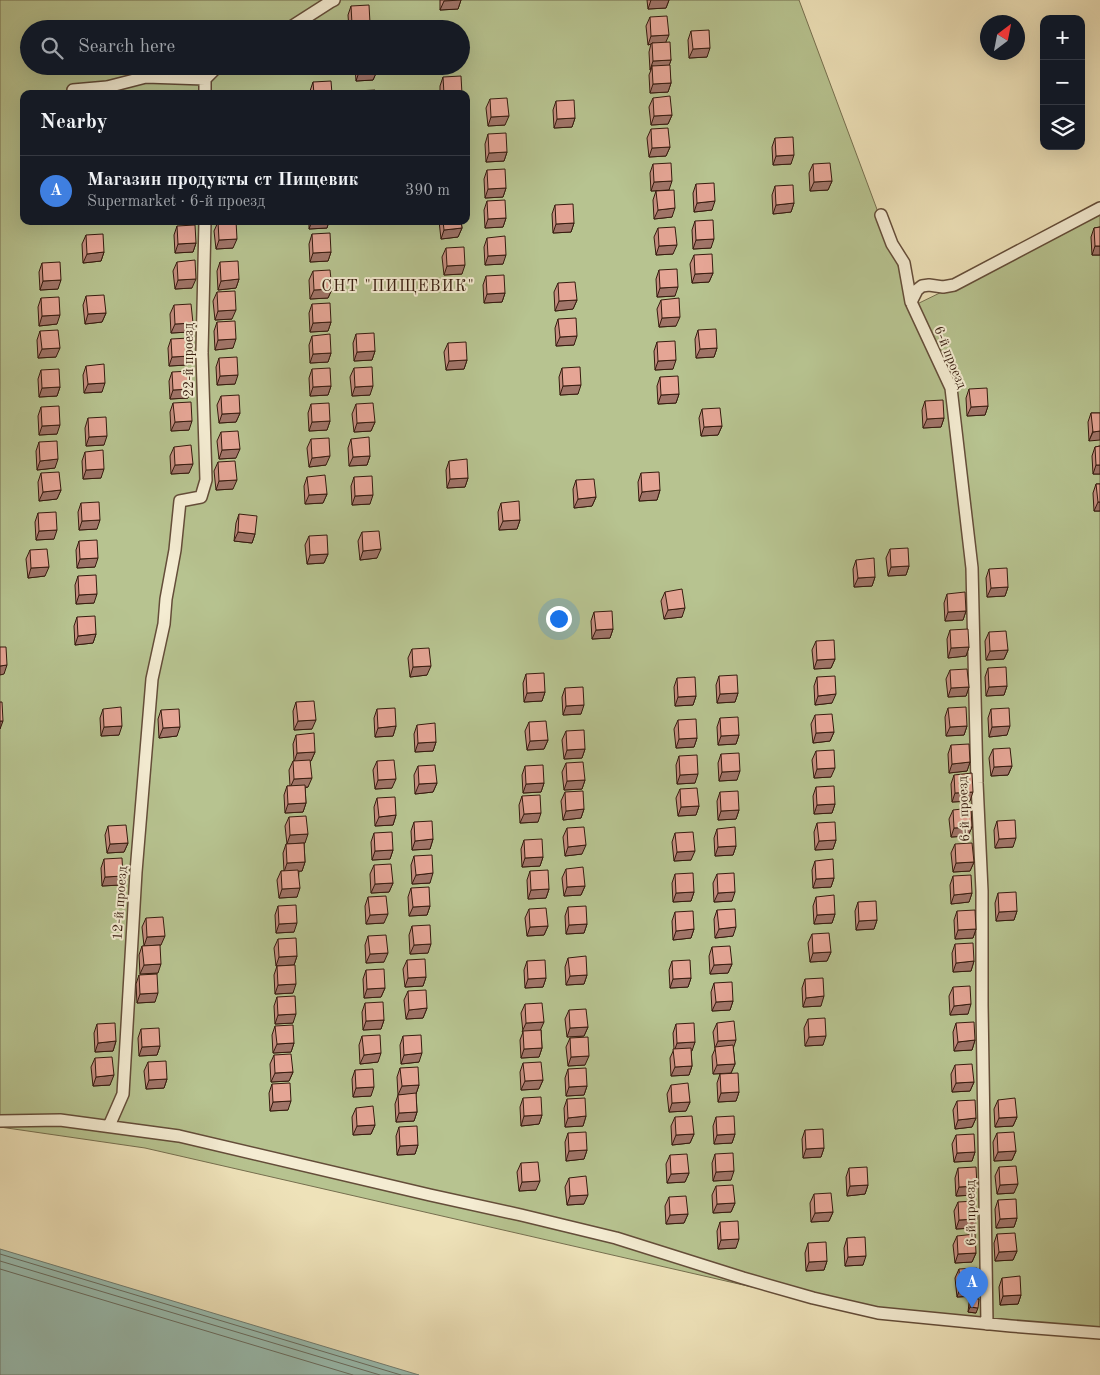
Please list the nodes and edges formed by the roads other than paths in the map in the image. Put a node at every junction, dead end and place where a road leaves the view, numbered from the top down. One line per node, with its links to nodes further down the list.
1 (334, 0): 2 (street)
2 (302, 20)
3 (209, 75): 4 (street)
4 (205, 79): 5 (street); 6 (street)
5 (72, 90)
6 (205, 90)
7 (1100, 208): 11 (street)
8 (881, 214): 10 (street)
9 (205, 225): 13 (street, 22-й проезд)
10 (906, 273): 11 (street); 12 (street, 6-й проезд)
11 (922, 286): 12 (street)
12 (911, 302): 16 (street, 6-й проезд)
13 (152, 679): 15 (street, 12-й проезд)
14 (0, 1121): 15 (street)
15 (110, 1126): 16 (street)
16 (987, 1324): 17 (street)
17 (1100, 1332)

